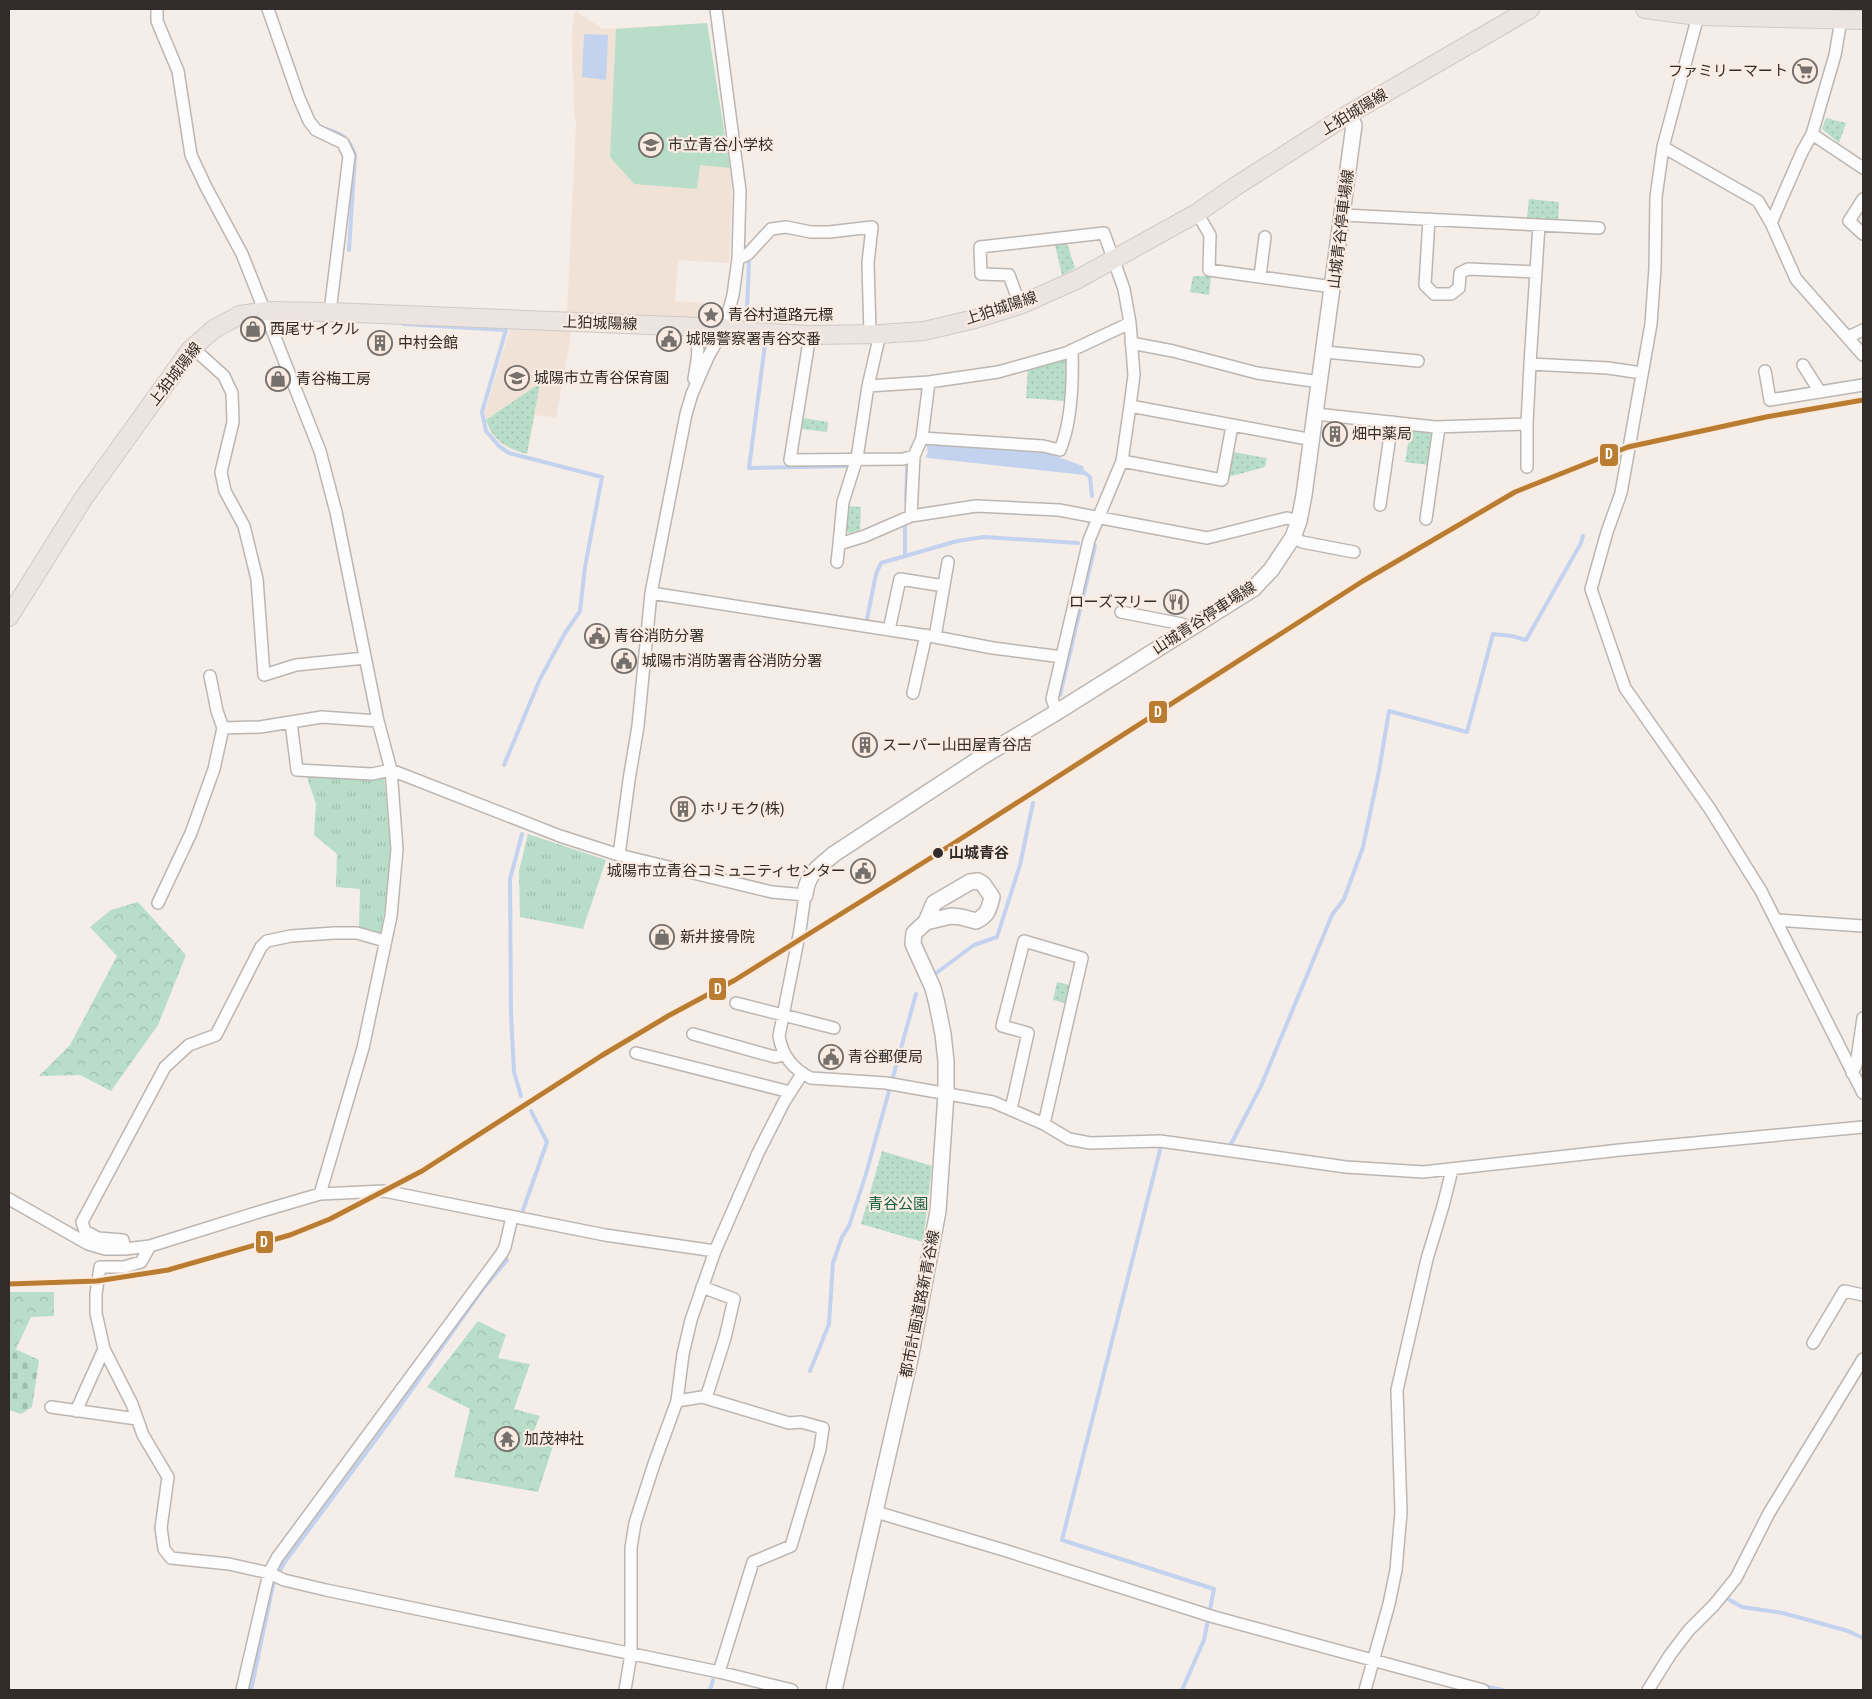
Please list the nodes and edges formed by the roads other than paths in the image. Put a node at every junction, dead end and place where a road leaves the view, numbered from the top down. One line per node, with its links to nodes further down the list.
1 (157, 9): 28 (street)
2 (268, 9): 29 (street)
3 (716, 9): 23 (street)
4 (1530, 9): 9 (main road, 上狛城陽線)
5 (1645, 9): 6 (main road)
6 (1706, 13): 7 (main road); 11 (street)
7 (1841, 20): 8 (main road); 10 (street)
8 (1863, 20)
9 (1349, 114): 14 (main road, 上狛城陽線); 15 (main road, 山城青谷停車場線)
10 (1812, 134): 12 (street); 17 (street)
11 (1663, 147): 17 (street); 45 (street)
12 (1863, 168)
13 (1863, 199): 20 (street)
14 (1197, 213): 22 (main road, 上狛城陽線); 25 (street)
15 (1343, 215): 16 (street); 26 (main road, 山城青谷停車場線)
16 (1428, 219): 18 (street); 24 (street)
17 (1772, 223): 36 (street)
18 (1539, 225): 19 (street); 24 (street)
19 (1599, 228)
20 (1863, 234)
21 (1265, 237): 25 (street)
22 (1114, 258): 27 (main road, 上狛城陽線); 27 (street); 30 (street)
23 (738, 259): 32 (street); 34 (street)
24 (1536, 272): 43 (street)
25 (1260, 276): 26 (street)
26 (1333, 287): 40 (main road, 山城青谷停車場線)
27 (1020, 305): 34 (main road, 上狛城陽線)
28 (266, 310): 29 (main road, 上狛城陽線); 38 (main road, 上狛城陽線); 83 (street)
29 (330, 312): 31 (main road, 上狛城陽線)
30 (1130, 323): 37 (street); 39 (street)
31 (691, 327): 32 (main road, 上狛城陽線); 52 (street)
32 (724, 328): 35 (main road, 上狛城陽線); 52 (street)
33 (1863, 330): 36 (street)
34 (875, 334): 35 (main road, 上狛城陽線); 50 (street)
35 (810, 335): 62 (street)
36 (1848, 336): 41 (street)
37 (1131, 343): 48 (street); 53 (street)
38 (192, 348): 78 (main road, 上狛城陽線); 83 (street)
39 (1072, 350): 47 (street); 59 (street)
40 (1325, 352): 42 (street); 48 (main road, 山城青谷停車場線)
41 (1863, 355)
42 (1418, 361)
43 (1530, 364): 45 (street); 56 (street)
44 (1803, 365): 51 (street)
45 (1642, 372): 94 (street)
46 (1765, 372): 51 (street)
47 (929, 382): 50 (street); 59 (street)
48 (1320, 382): 54 (main road, 山城青谷停車場線)
49 (1863, 385): 51 (street)
50 (868, 386): 62 (street)
51 (1820, 392)
52 (692, 394): 76 (street)
53 (1130, 406): 57 (street); 63 (street)
54 (1316, 414): 55 (street); 60 (main road, 山城青谷停車場線)
55 (1392, 422): 58 (street); 65 (street)
56 (1527, 424): 58 (street); 64 (street)
57 (1232, 426): 60 (street); 63 (street)
58 (1439, 427): 68 (street)
59 (922, 438): 61 (street)
60 (1313, 440): 69 (main road, 山城青谷停車場線)
61 (914, 456): 62 (street); 66 (street)
62 (857, 458): 71 (street)
63 (1122, 461): 67 (street)
64 (1527, 467)
65 (1380, 505)
66 (911, 516): 67 (street); 71 (street)
67 (1099, 517): 69 (street); 82 (street)
68 (1426, 519)
69 (1299, 521): 70 (main road, 山城青谷停車場線)
70 (1293, 537): 72 (street); 79 (main road, 山城青谷停車場線)
71 (839, 544): 73 (street)
72 (1354, 552)
73 (837, 562)
74 (948, 562): 75 (street)
75 (944, 586): 80 (street); 81 (street)
76 (651, 593): 80 (street); 91 (street)
77 (1121, 612): 79 (street)
78 (9, 616)
79 (1189, 629): 86 (main road, 山城青谷停車場線)
80 (889, 630): 81 (street)
81 (931, 636): 82 (street); 85 (street)
82 (1062, 657): 86 (street)
83 (365, 658): 87 (street)
84 (210, 676): 89 (street)
85 (913, 693)
86 (1057, 712): 92 (main road, 山城青谷停車場線)
87 (378, 720): 88 (street); 90 (street)
88 (291, 722): 89 (street); 90 (street)
89 (223, 728): 93 (street)
90 (391, 770): 91 (street); 97 (street)
91 (619, 855): 92 (street)
92 (804, 895): 99 (street)
93 (158, 903)
94 (1776, 920): 96 (street); 105 (street)
95 (926, 922): 109 (main road, 都市計画道路新青谷線)
96 (1863, 926)
97 (385, 941): 114 (street); 118 (street)
98 (736, 1002): 99 (street)
99 (782, 1015): 101 (street); 104 (street)
100 (1863, 1018): 105 (street)
101 (834, 1028)
102 (693, 1034): 104 (street)
103 (636, 1053): 107 (street)
104 (784, 1055): 106 (street)
105 (1852, 1072): 108 (street)
106 (802, 1074): 107 (street); 109 (street)
107 (790, 1092): 119 (street)
108 (1863, 1093)
109 (946, 1094): 110 (street); 130 (main road, 都市計画道路新青谷線)
110 (1011, 1108): 111 (street); 111 (street)
111 (1044, 1124): 113 (street)
112 (1863, 1127): 113 (street)
113 (1452, 1170): 133 (street)
114 (320, 1194): 116 (street); 117 (street)
115 (9, 1199): 118 (street)
116 (512, 1217): 119 (street); 131 (street)
117 (150, 1246): 118 (street); 123 (street)
118 (125, 1249)
119 (716, 1250): 120 (street)
120 (702, 1288): 125 (street); 126 (street)
121 (1863, 1294): 122 (street)
122 (1813, 1343)
123 (104, 1349): 128 (street); 129 (street)
124 (1863, 1360): 141 (street)
125 (706, 1398): 126 (street); 134 (street)
126 (677, 1401): 132 (street)
127 (51, 1407): 128 (street)
128 (76, 1411): 129 (street)
129 (137, 1419): 131 (street)
130 (876, 1512): 133 (street); 138 (main road, 都市計画道路新青谷線)
131 (269, 1572): 132 (street); 135 (street)
132 (630, 1654): 134 (street); 136 (street)
133 (1374, 1661): 139 (street); 140 (street)
134 (719, 1672): 137 (street)
135 (242, 1690)
136 (625, 1690)
137 (792, 1690)
138 (834, 1690)
139 (1365, 1690)
140 (1482, 1690)
141 (1648, 1690)

